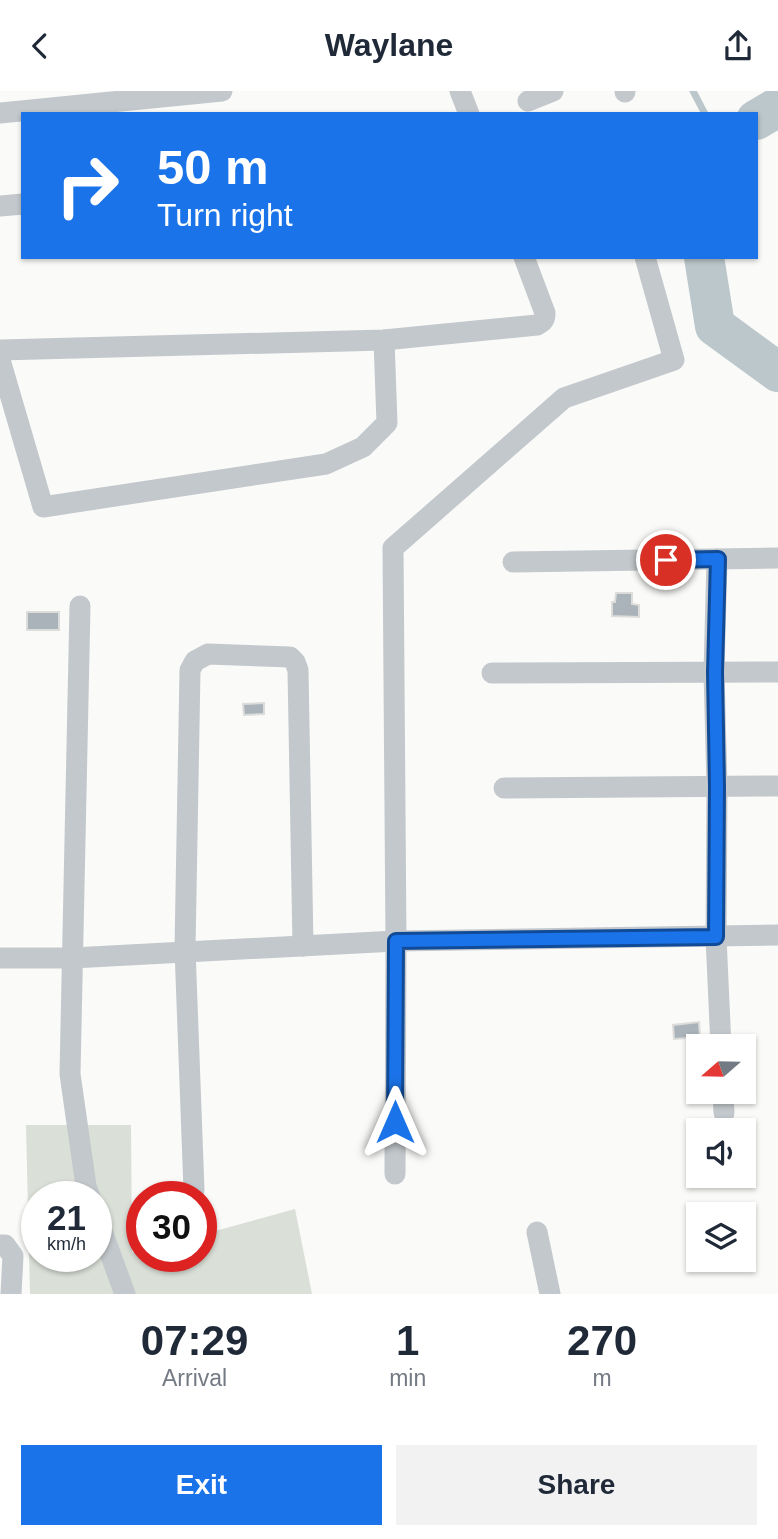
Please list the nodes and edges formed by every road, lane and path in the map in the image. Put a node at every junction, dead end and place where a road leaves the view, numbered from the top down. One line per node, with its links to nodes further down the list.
1 (222, 91): 6 (street)
2 (460, 91): 5 (street)
3 (553, 91): 4 (street)
4 (528, 101)
5 (467, 112)
6 (0, 113)
7 (21, 204): 8 (street)
8 (0, 206)
9 (525, 259): 11 (street)
10 (646, 259): 26 (street)
11 (384, 340): 12 (street); 13 (street)
12 (0, 350)
13 (0, 360)
14 (778, 558): 15 (street)
15 (718, 559): 16 (street); 18 (street)
16 (513, 562)
17 (79, 606): 30 (street)
18 (715, 672): 19 (street); 20 (street); 22 (street)
19 (778, 672)
20 (492, 673)
21 (778, 786): 22 (street)
22 (717, 787): 23 (street); 25 (street)
23 (503, 788)
24 (778, 935): 25 (street)
25 (716, 937): 26 (street); 31 (street)
26 (396, 941): 27 (street); 32 (street)
27 (303, 946): 28 (street); 28 (street)
28 (185, 952): 30 (street); 34 (street)
29 (0, 958): 30 (street)
30 (72, 958): 33 (street)
31 (720, 1034)
32 (395, 1174)
33 (85, 1181)
34 (194, 1181)
35 (537, 1232): 40 (street)
36 (0, 1245): 38 (street)
37 (112, 1259): 39 (street)
38 (11, 1294)
39 (125, 1294)
40 (550, 1294)

